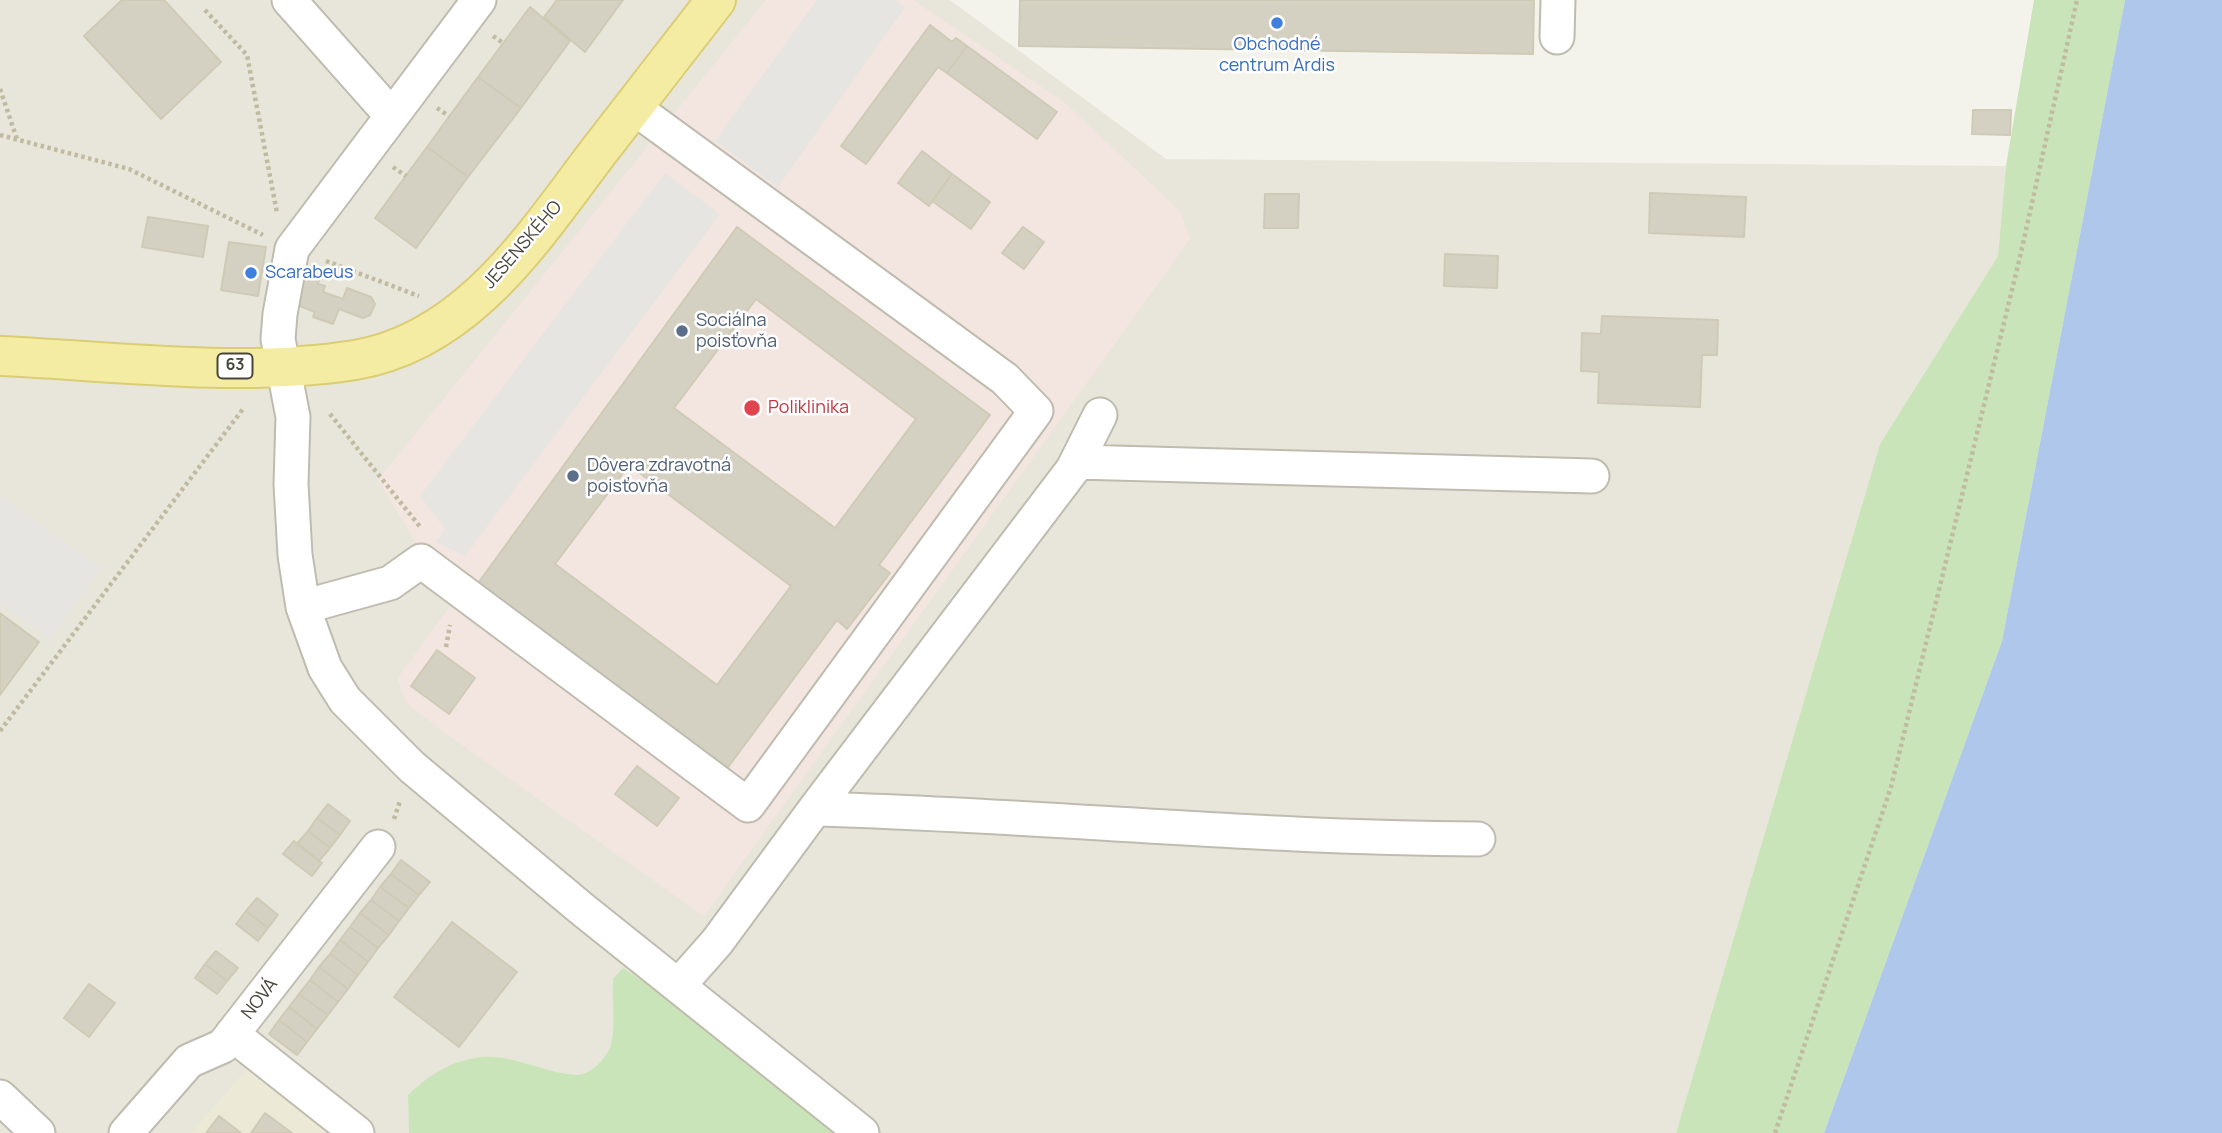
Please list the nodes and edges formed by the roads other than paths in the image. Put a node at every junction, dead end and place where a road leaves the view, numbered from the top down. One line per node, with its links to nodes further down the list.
1 (289, 0): 7 (street)
2 (479, 0): 7 (street)
3 (716, 0): 6 (main road, JESENSKÉHO / 63)
4 (1558, 0): 5 (street)
5 (1557, 37)
6 (633, 107): 9 (main road, JESENSKÉHO / 63); 13 (street)
7 (391, 115): 9 (street)
8 (0, 356): 9 (main road, JESENSKÉHO / 63)
9 (285, 367): 13 (street)
10 (1100, 415): 11 (street)
11 (1077, 462): 12 (street); 14 (street)
12 (1592, 476)
13 (303, 607): 17 (street)
14 (815, 809): 15 (street); 17 (street)
15 (1478, 839)
16 (378, 847): 18 (street, NOVÁ)
17 (679, 985): 23 (street)
18 (232, 1034): 21 (street, NOVÁ); 22 (street)
19 (0, 1097): 20 (street)
20 (38, 1133)
21 (126, 1133)
22 (357, 1133)
23 (862, 1133)

